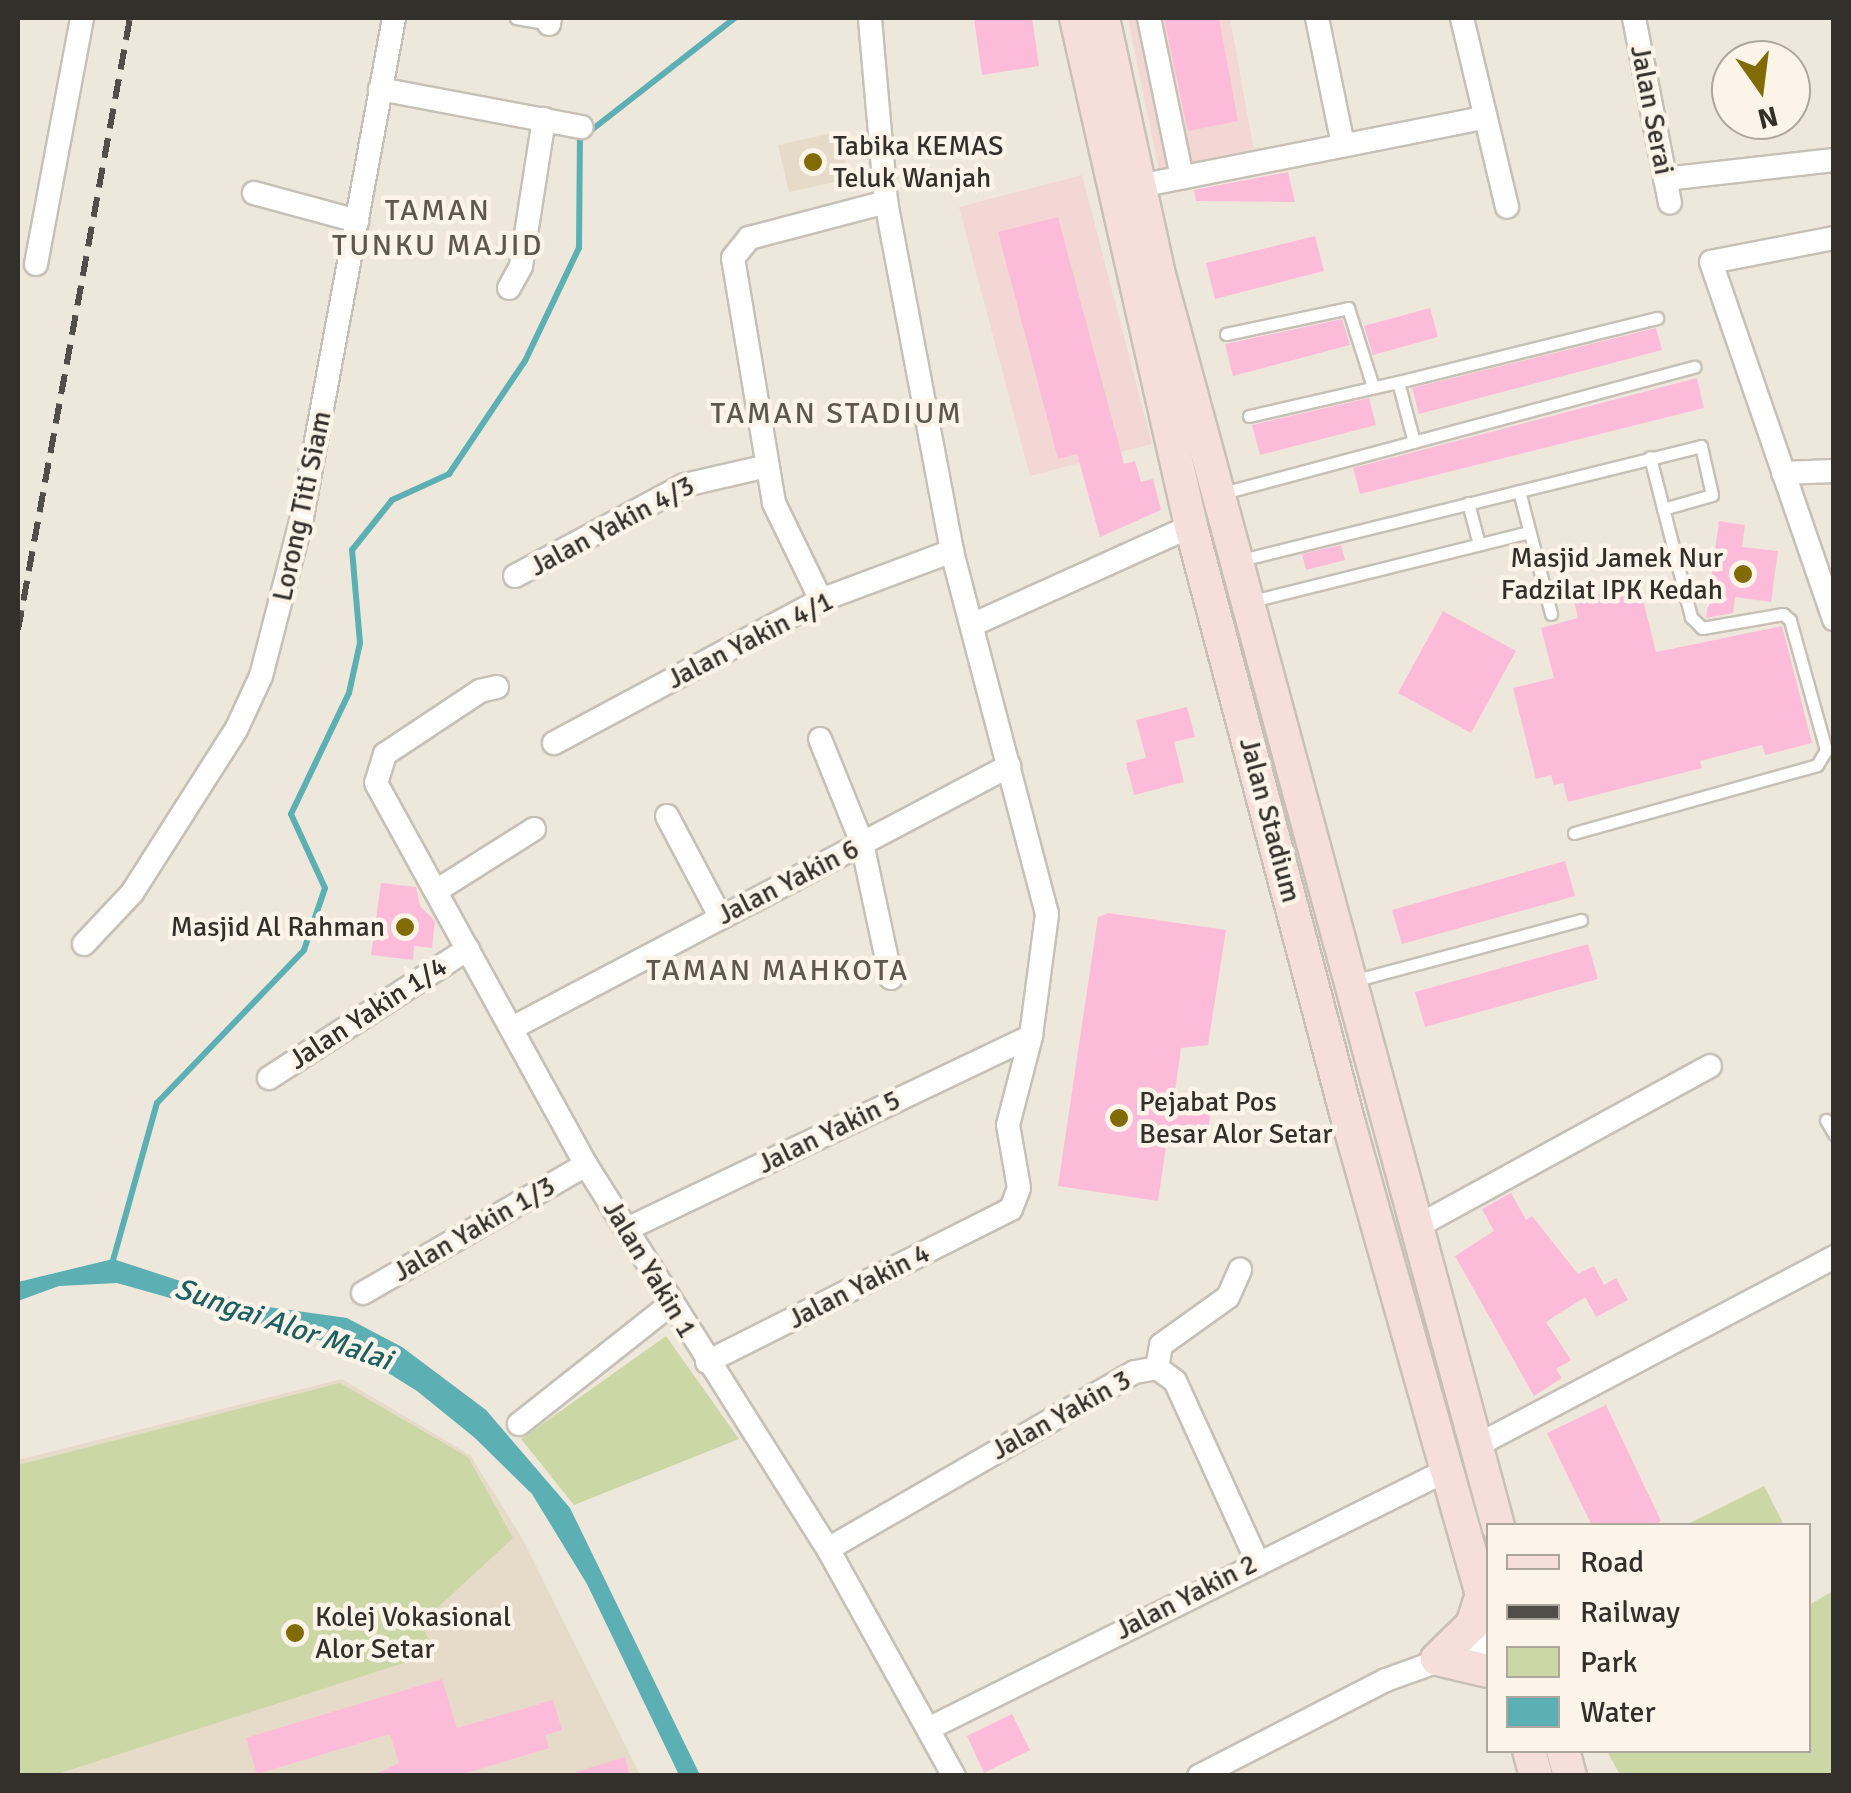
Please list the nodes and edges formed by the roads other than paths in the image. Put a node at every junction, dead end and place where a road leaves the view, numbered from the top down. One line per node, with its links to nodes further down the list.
1 (82, 18): 27 (street)
2 (394, 18): 12 (street, Lorong Titi Siam)
3 (516, 18): 11 (lane)
4 (870, 18): 22 (street)
5 (1076, 18): 44 (main road, Jalan Stadium)
6 (1103, 18): 20 (main road, Jalan Stadium)
7 (1149, 18): 18 (street)
8 (1317, 18): 16 (street)
9 (1462, 18): 13 (street)
10 (1634, 18): 19 (street, Jalan Serai)
11 (550, 20)
12 (380, 88): 14 (street); 25 (street, Lorong Titi Siam)
13 (1483, 118): 16 (street); 24 (street)
14 (544, 119): 15 (street); 28 (street)
15 (581, 127)
16 (1344, 145): 18 (street)
17 (1834, 160): 19 (street)
18 (1182, 178): 20 (street)
19 (1666, 179): 23 (street, Jalan Serai)
20 (1139, 186): 41 (main road, Jalan Stadium)
21 (254, 192): 25 (street)
22 (886, 202): 37 (street); 47 (street)
23 (1670, 204)
24 (1507, 207)
25 (357, 222): 66 (street, Lorong Titi Siam)
26 (1834, 238): 39 (street)
27 (36, 264)
28 (509, 288)
29 (1657, 318): 32 (lane)
30 (1226, 334): 33 (lane)
31 (1694, 367): 35 (lane)
32 (1398, 382): 33 (lane); 35 (lane)
33 (1373, 387): 34 (lane)
34 (1249, 416)
35 (1414, 442): 41 (lane)
36 (1650, 458): 40 (lane); 43 (lane); 43 (lane)
37 (767, 466): 49 (street, Jalan Yakin 4/3); 50 (street)
38 (1834, 471): 39 (street)
39 (1783, 474): 53 (street)
40 (1519, 491): 42 (lane); 45 (lane)
41 (1218, 494): 48 (main road, Jalan Stadium)
42 (1468, 503): 46 (lane); 48 (lane)
43 (1663, 509): 61 (lane)
44 (1191, 526): 54 (street); 87 (main road, Jalan Stadium)
45 (1529, 532): 46 (lane); 52 (lane)
46 (1479, 544): 51 (lane)
47 (952, 551): 50 (street, Jalan Yakin 4/1); 54 (street)
48 (1237, 561): 51 (main road, Jalan Stadium)
49 (515, 576)
50 (821, 600): 57 (street, Jalan Yakin 4/1)
51 (1248, 602): 69 (main road, Jalan Stadium)
52 (1551, 614)
53 (1834, 619)
54 (972, 625): 58 (street)
55 (496, 688): 63 (street, Jalan Yakin 1)
56 (820, 738): 62 (street)
57 (554, 743)
58 (1009, 766): 62 (street, Jalan Yakin 6); 71 (street)
59 (667, 816): 64 (street)
60 (534, 828): 63 (street)
61 (1574, 833)
62 (862, 843): 64 (street, Jalan Yakin 6); 68 (street)
63 (436, 890): 67 (street, Jalan Yakin 1)
64 (720, 916): 70 (street, Jalan Yakin 6)
65 (1581, 920): 69 (lane)
66 (84, 944)
67 (468, 949): 70 (street, Jalan Yakin 1); 73 (street, Jalan Yakin 1/4)
68 (891, 978)
69 (1349, 982): 77 (main road, Jalan Stadium)
70 (514, 1027): 76 (street, Jalan Yakin 1)
71 (1031, 1036): 78 (street, Jalan Yakin 5); 83 (street, Jalan Yakin 4)
72 (1710, 1066): 77 (street)
73 (269, 1078)
74 (1826, 1120): 75 (lane)
75 (1834, 1134)
76 (586, 1165): 78 (street, Jalan Yakin 1); 81 (street, Jalan Yakin 1/3)
77 (1416, 1227): 86 (main road, Jalan Stadium)
78 (627, 1229): 82 (street, Jalan Yakin 1)
79 (1834, 1256): 86 (street)
80 (1240, 1270): 84 (street)
81 (363, 1293)
82 (670, 1304): 83 (street, Jalan Yakin 1); 85 (street)
83 (707, 1362): 89 (street, Jalan Yakin 1)
84 (1158, 1368): 89 (street, Jalan Yakin 3); 90 (street, Jalan Yakin 3)
85 (518, 1424)
86 (1476, 1446): 88 (main road, Jalan Stadium)
87 (1445, 1471): 90 (street, Jalan Yakin 2); 91 (main road, Jalan Stadium)
88 (1497, 1523)
89 (828, 1548): 95 (street, Jalan Yakin 1)
90 (1257, 1561): 95 (street, Jalan Yakin 2)
91 (1485, 1605): 93 (main road)
92 (1486, 1644): 93 (street)
93 (1436, 1659): 94 (main road); 97 (street)
94 (1486, 1671)
95 (930, 1728): 96 (street, Jalan Yakin 1)
96 (954, 1776)
97 (1198, 1776)

